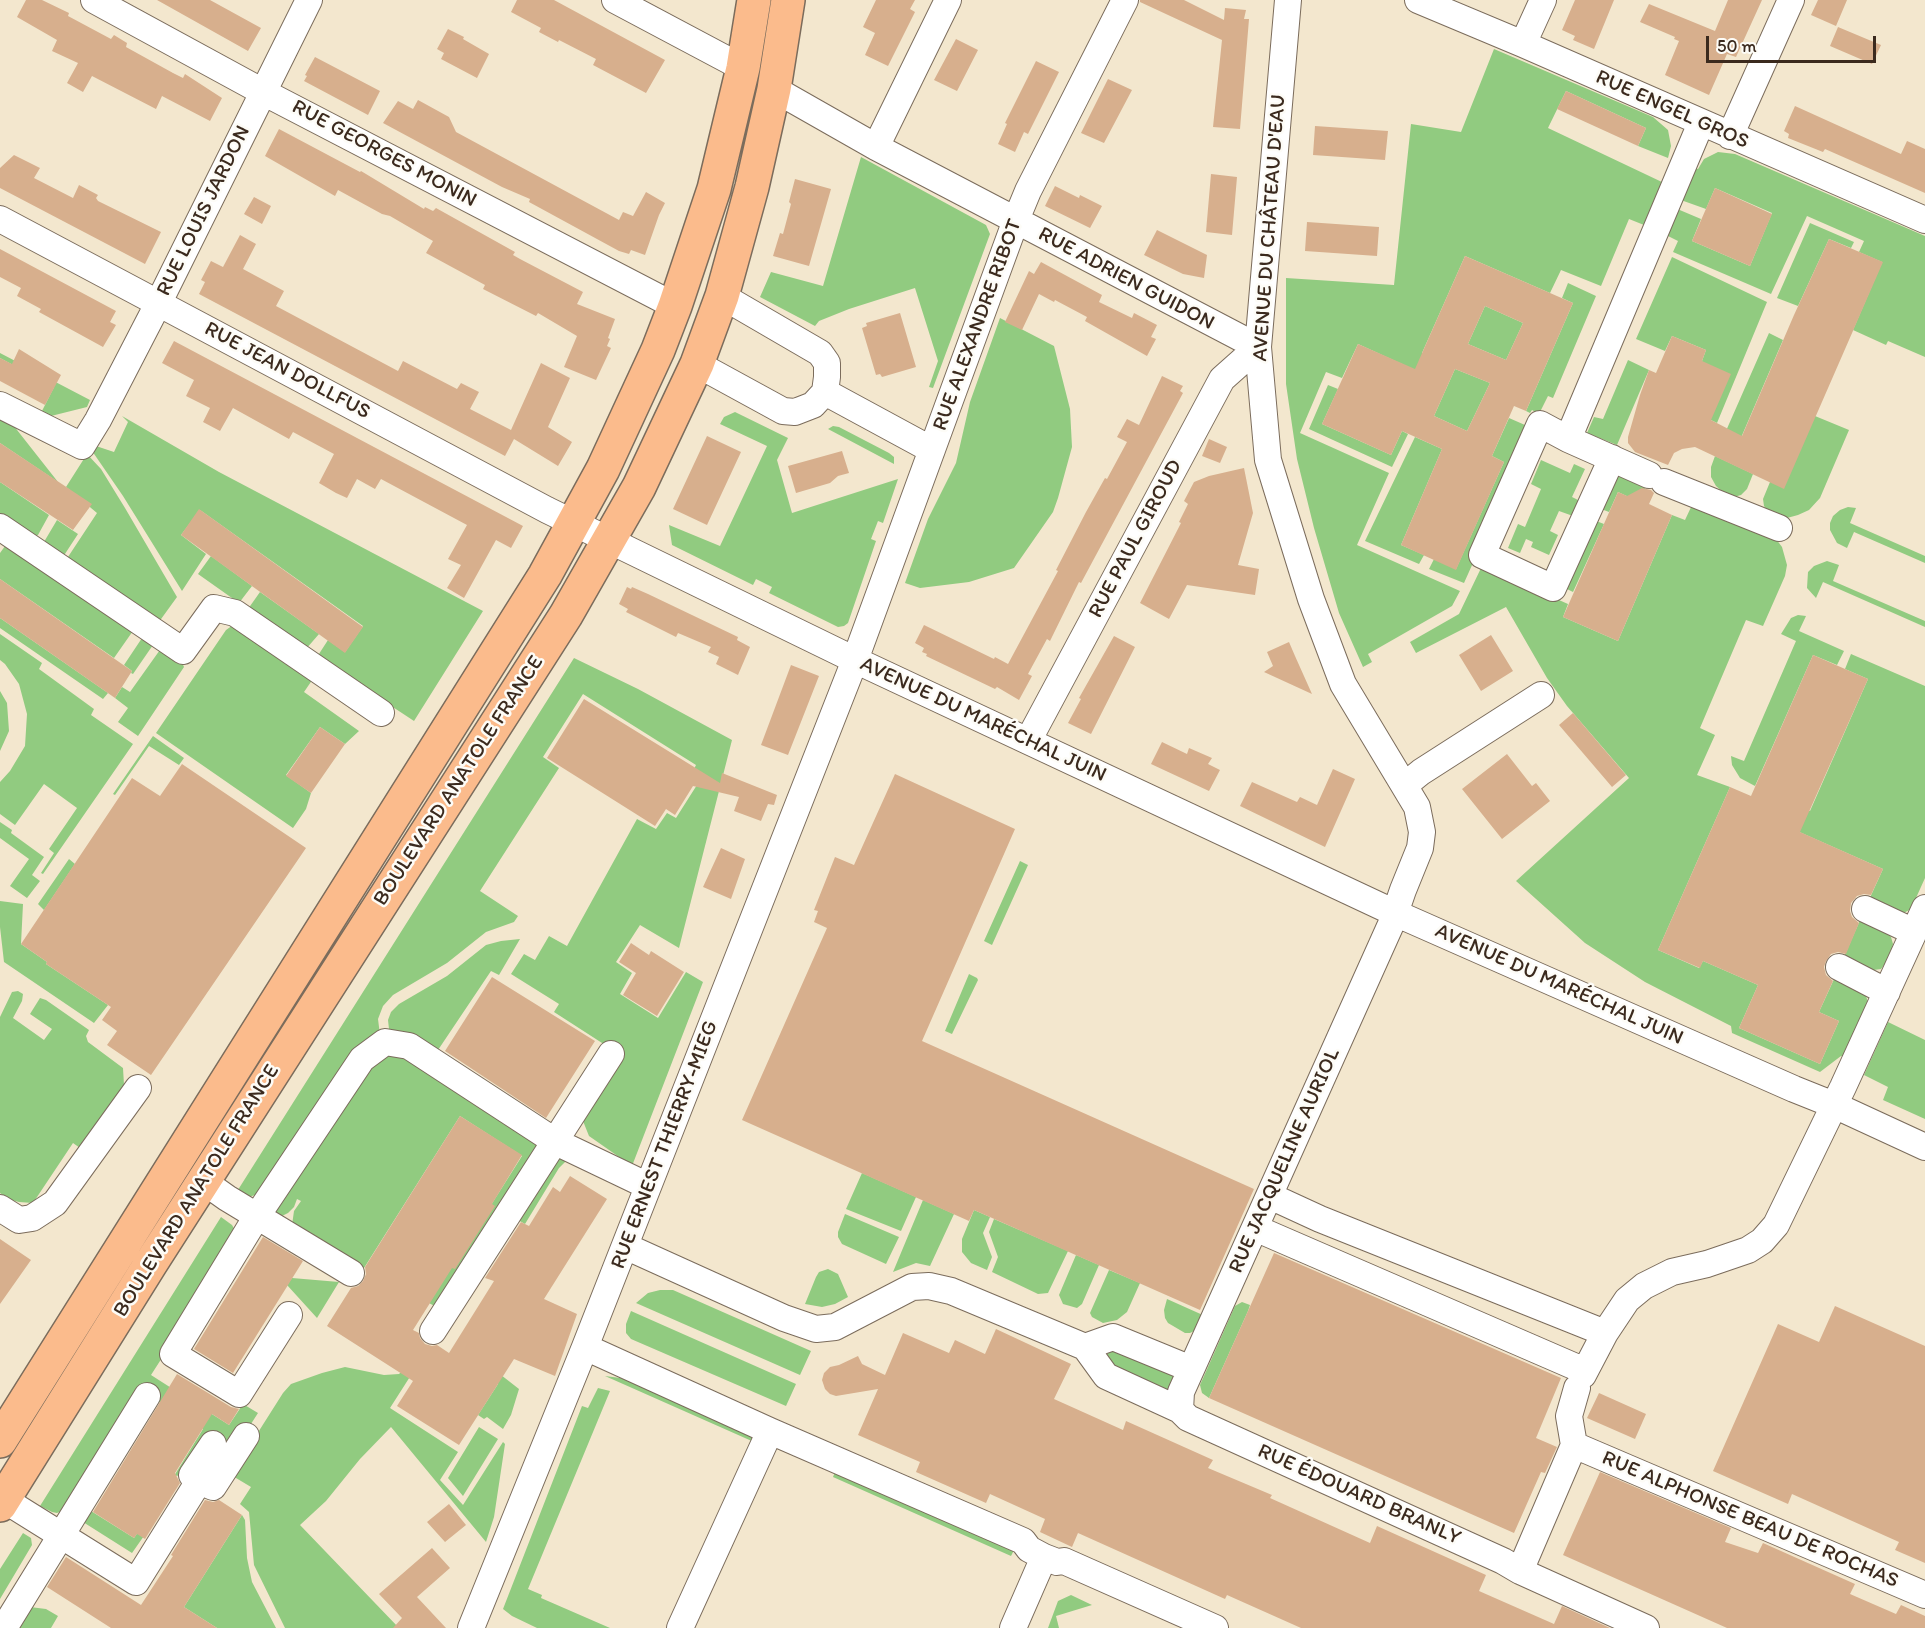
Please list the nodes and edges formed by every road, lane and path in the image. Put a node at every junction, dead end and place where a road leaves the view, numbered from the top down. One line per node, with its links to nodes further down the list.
1 (94, 0): 15 (street, RUE GEORGES MONIN)
2 (309, 0): 15 (street, RUE LOUIS JARDON)
3 (615, 0): 13 (street)
4 (753, 0): 13 (main road, BOULEVARD ANATOLE FRANCE)
5 (788, 0): 14 (main road, BOULEVARD ANATOLE FRANCE)
6 (948, 0): 18 (street)
7 (1125, 0): 20 (street, RUE ALEXANDRE RIBOT)
8 (1288, 0): 25 (street, AVENUE DU CHÂTEAU D'EAU)
9 (1418, 0): 12 (street, RUE ENGEL GROS)
10 (1543, 0): 12 (street)
11 (1791, 0): 17 (street)
12 (1523, 44): 16 (street, RUE ENGEL GROS)
13 (743, 69): 24 (main road, BOULEVARD ANATOLE FRANCE)
14 (774, 89): 18 (street, RUE ADRIEN GUIDON); 22 (main road, BOULEVARD ANATOLE FRANCE)
15 (263, 92): 23 (street, RUE LOUIS JARDON); 24 (street, RUE GEORGES MONIN)
16 (1701, 123): 17 (street, RUE ENGEL GROS); 29 (street)
17 (1731, 136): 21 (street, RUE ENGEL GROS)
18 (876, 147): 20 (street, RUE ADRIEN GUIDON)
19 (0, 219): 23 (street, RUE JEAN DOLLFUS)
20 (1016, 220): 25 (street, RUE ADRIEN GUIDON); 30 (street, RUE ALEXANDRE RIBOT)
21 (1925, 220)
22 (722, 296): 26 (main road, BOULEVARD ANATOLE FRANCE); 27 (street)
23 (159, 302): 28 (street, RUE LOUIS JARDON); 32 (street, RUE JEAN DOLLFUS)
24 (675, 306): 32 (main road, BOULEVARD ANATOLE FRANCE)
25 (1258, 347): 39 (street, RUE PAUL GIROUD); 40 (street, AVENUE DU CHÂTEAU D'EAU)
26 (697, 364): 27 (street); 35 (main road, BOULEVARD ANATOLE FRANCE)
27 (825, 392): 30 (street)
28 (0, 405)
29 (1568, 439): 31 (street); 31 (street)
30 (932, 450): 36 (street, RUE ALEXANDRE RIBOT)
31 (1612, 458): 34 (street)
32 (574, 523): 35 (street, AVENUE DU MARÉCHAL JUIN); 71 (main road, BOULEVARD ANATOLE FRANCE)
33 (0, 527): 38 (street)
34 (1779, 528)
35 (609, 541): 36 (street, AVENUE DU MARÉCHAL JUIN); 52 (main road, BOULEVARD ANATOLE FRANCE)
36 (855, 660): 39 (street, AVENUE DU MARÉCHAL JUIN); 53 (street, RUE ERNEST THIERRY-MIEG)
37 (1541, 695): 40 (street)
38 (381, 713)
39 (1028, 741): 43 (street, AVENUE DU MARÉCHAL JUIN)
40 (1406, 785): 43 (street, AVENUE DU CHÂTEAU D'EAU)
41 (1925, 908): 44 (street)
42 (1865, 909): 44 (street)
43 (1395, 913): 49 (street, AVENUE DU MARÉCHAL JUIN); 54 (street, RUE JACQUELINE AURIOL)
44 (1914, 932): 46 (street)
45 (1839, 968): 46 (street)
46 (1887, 992): 49 (street)
47 (611, 1054): 50 (street)
48 (138, 1088): 55 (street)
49 (1834, 1105): 51 (street); 62 (street)
50 (556, 1142): 53 (street); 56 (street); 61 (street)
51 (1925, 1147)
52 (203, 1181): 56 (street); 75 (main road, BOULEVARD ANATOLE FRANCE)
53 (648, 1186): 58 (street, RUE ERNEST THIERRY-MIEG)
54 (1270, 1196): 57 (street, RUE JACQUELINE AURIOL); 62 (street)
55 (0, 1208)
56 (257, 1216): 59 (street); 60 (street)
57 (1255, 1228): 65 (street, RUE JACQUELINE AURIOL); 66 (street)
58 (625, 1246): 63 (street, RUE ERNEST THIERRY-MIEG); 64 (street)
59 (351, 1274)
60 (289, 1315)
61 (434, 1331)
62 (1605, 1333): 66 (street)
63 (585, 1347): 69 (street); 80 (street, RUE ERNEST THIERRY-MIEG)
64 (1085, 1347): 65 (street); 68 (street, RUE ÉDOUARD BRANLY)
65 (1191, 1369): 68 (street, RUE JACQUELINE AURIOL)
66 (1582, 1378): 73 (street)
67 (147, 1396): 76 (street)
68 (1180, 1410): 78 (street, RUE ÉDOUARD BRANLY)
69 (770, 1431): 77 (street); 82 (street)
70 (246, 1436): 74 (street)
71 (0, 1441)
72 (213, 1444): 74 (street)
73 (1574, 1445): 78 (street); 79 (street, RUE ALPHONSE BEAU DE ROCHAS)
74 (199, 1481): 76 (street)
75 (2, 1502): 76 (street)
76 (61, 1536): 81 (street)
77 (1044, 1557): 83 (street); 84 (street)
78 (1520, 1571): 85 (street, RUE ÉDOUARD BRANLY)
79 (1925, 1595)
80 (481, 1625)
81 (3, 1628)
82 (680, 1628)
83 (1013, 1628)
84 (1215, 1628)
85 (1647, 1628)

